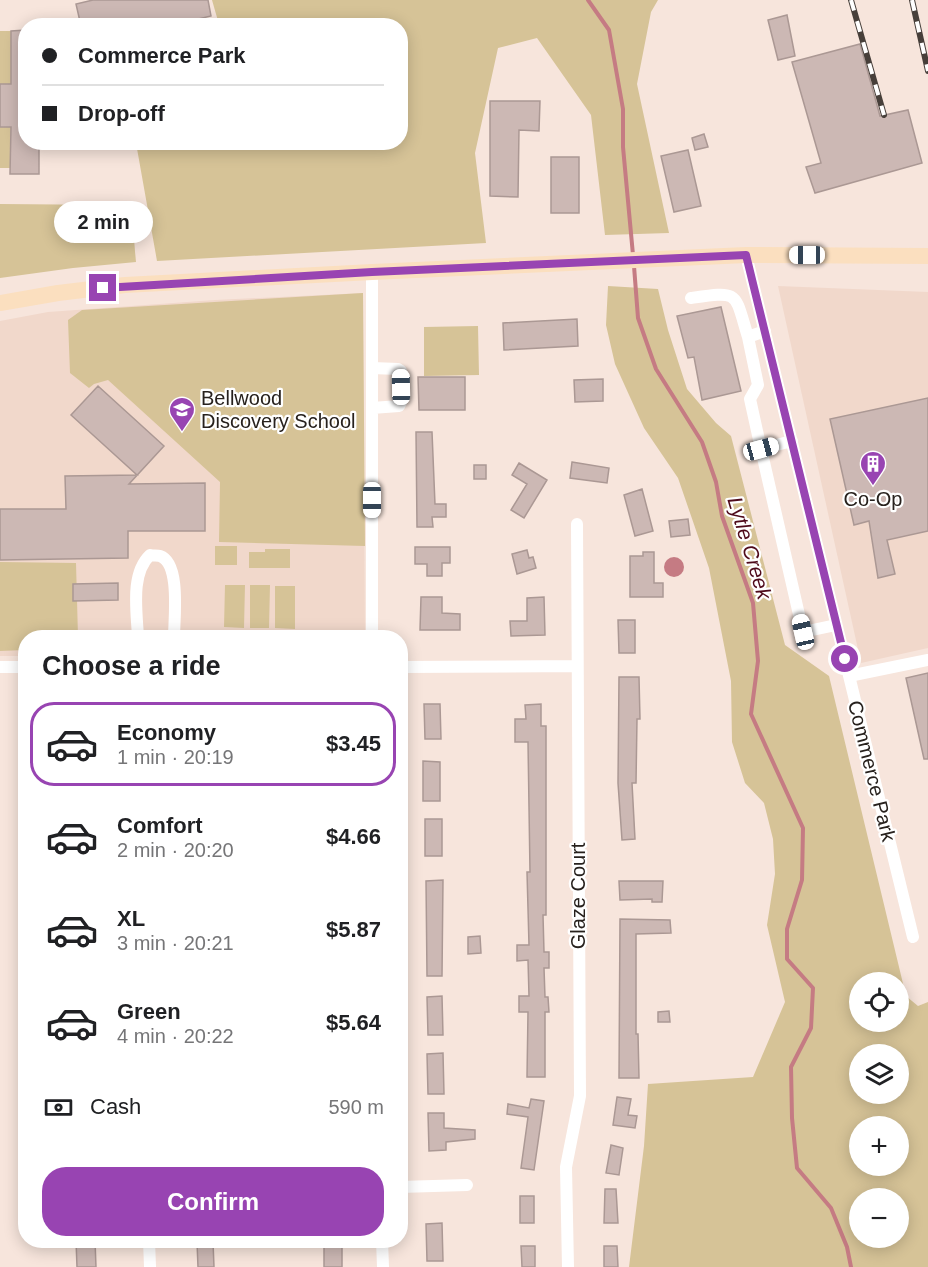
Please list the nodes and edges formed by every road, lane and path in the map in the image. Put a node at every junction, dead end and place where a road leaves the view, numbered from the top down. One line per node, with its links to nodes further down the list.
1 (746, 255): 2 (main road); 3 (main road); 6 (street, Commerce Park)
2 (928, 256)
3 (372, 272): 5 (main road); 8 (street)
4 (691, 298): 7 (street)
5 (0, 303)
6 (765, 331): 7 (street); 10 (street, Commerce Park)
7 (748, 337): 11 (street)
8 (372, 368): 9 (street); 9 (street)
9 (372, 408): 16 (street)
10 (792, 441): 11 (street); 13 (street, Commerce Park)
11 (761, 449): 13 (street)
12 (577, 525): 18 (street, Glaze Court)
13 (836, 625): 22 (street, Commerce Park)
14 (138, 630): 15 (street)
15 (174, 630)
16 (372, 630)
17 (928, 660): 22 (street)
18 (577, 666): 21 (street); 30 (street, Glaze Court)
19 (0, 667): 20 (street)
20 (18, 667)
21 (408, 667)
22 (849, 676): 23 (street, Commerce Park)
23 (913, 937)
24 (467, 1185): 25 (street)
25 (408, 1187)
26 (149, 1248): 28 (street)
27 (382, 1248): 29 (street)
28 (150, 1267)
29 (383, 1267)
30 (568, 1267)

